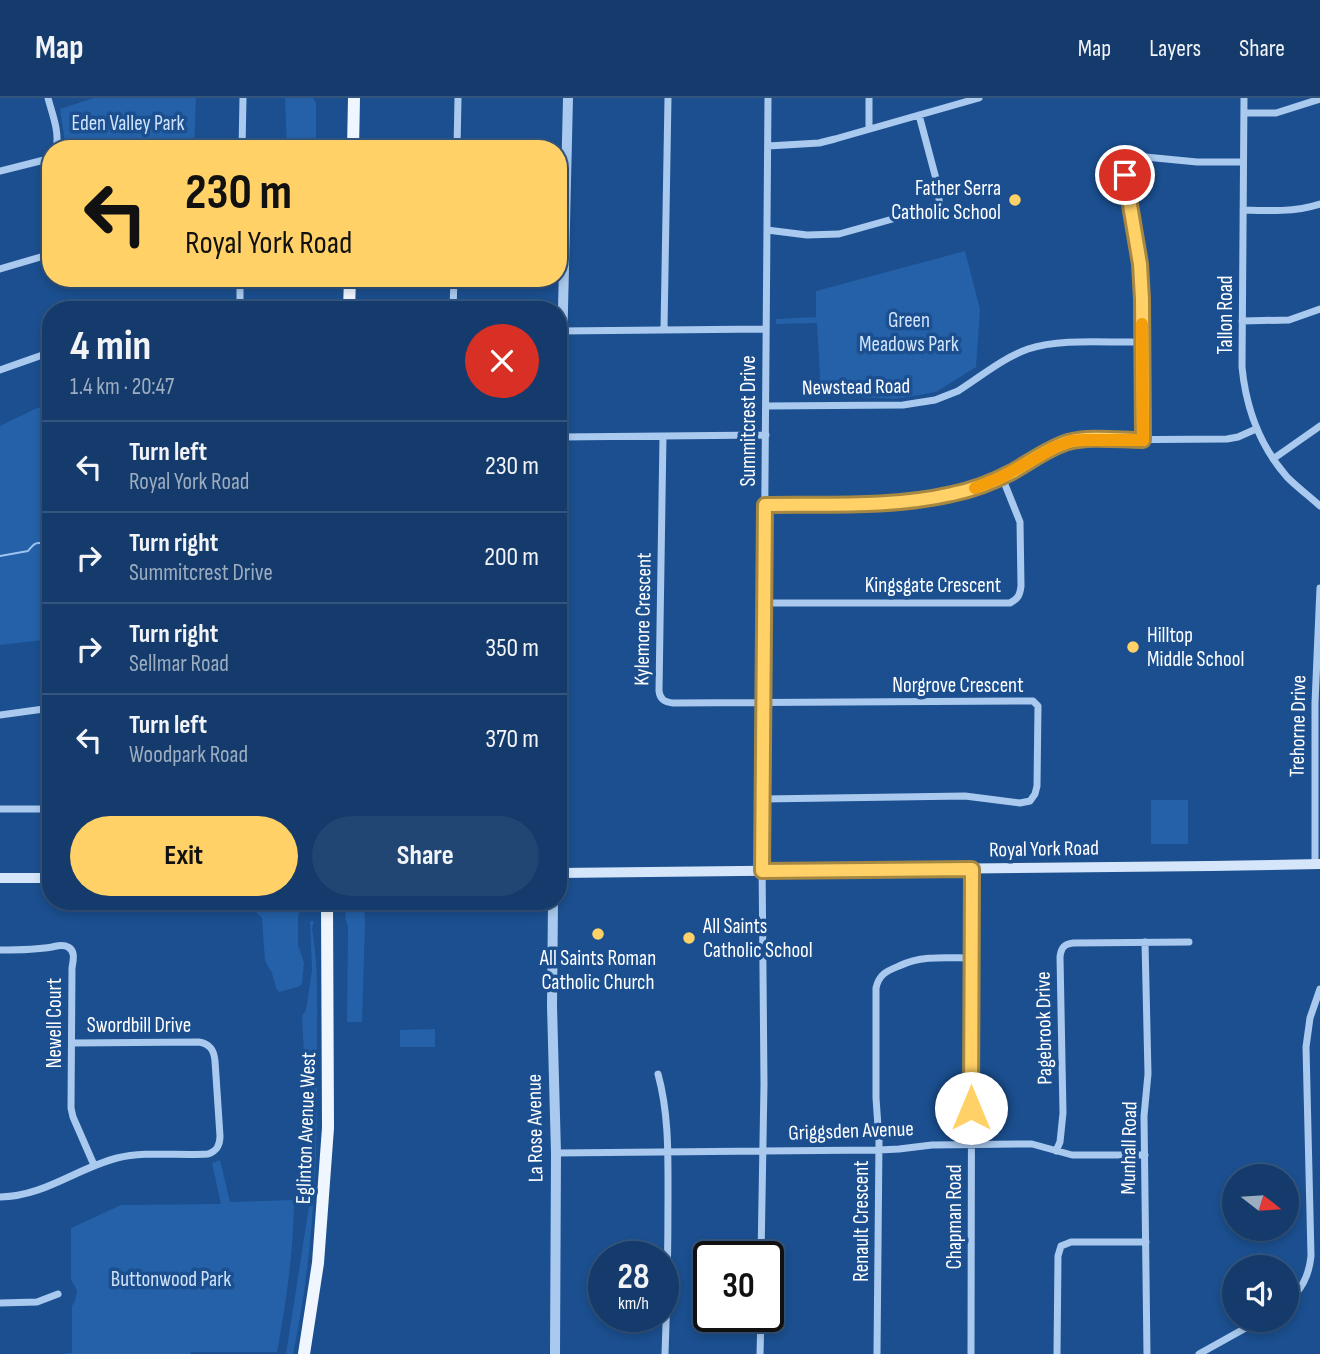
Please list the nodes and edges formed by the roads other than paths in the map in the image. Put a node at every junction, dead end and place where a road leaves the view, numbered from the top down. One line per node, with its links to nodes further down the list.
1 (48, 98): 15 (street)
2 (243, 98): 16 (street)
3 (354, 98): 17 (main road)
4 (458, 98): 18 (street)
5 (568, 98): 19 (street)
6 (668, 98): 31 (street)
7 (768, 98): 20 (street, Summitcrest Drive)
8 (869, 98): 14 (street)
9 (979, 98): 13 (street)
10 (1244, 98): 12 (street, Tallon Road)
11 (1320, 99): 12 (street)
12 (1244, 113): 22 (street, Tallon Road)
13 (919, 115): 14 (street); 26 (street)
14 (869, 128): 20 (street)
15 (58, 140)
16 (242, 140)
17 (353, 140)
18 (457, 140)
19 (567, 140)
20 (768, 146): 26 (street, Summitcrest Drive)
21 (42, 160): 23 (street)
22 (1243, 162): 25 (street, Tallon Road); 34 (street)
23 (0, 171)
24 (1320, 204): 25 (street)
25 (1243, 210): 30 (street, Tallon Road)
26 (767, 230): 32 (street, Summitcrest Drive)
27 (42, 257): 28 (street)
28 (0, 269)
29 (1320, 309): 30 (street)
30 (1242, 321): 39 (street, Tallon Road)
31 (664, 329): 32 (street); 33 (street)
32 (766, 329): 37 (street, Summitcrest Drive)
33 (567, 331)
34 (1142, 342): 37 (street, Newstead Road); 43 (street)
35 (42, 355): 36 (street)
36 (0, 370)
37 (766, 406): 40 (street, Summitcrest Drive)
38 (1320, 426): 44 (street)
39 (1256, 429): 43 (street); 44 (street, Tallon Road)
40 (766, 435): 41 (street); 46 (street, Summitcrest Drive)
41 (663, 436): 42 (street); 50 (street, Kylemore Crescent)
42 (567, 437)
43 (1143, 440): 45 (street)
44 (1273, 459): 47 (street, Tallon Road)
45 (1002, 477): 46 (street); 49 (street, Kingsgate Crescent)
46 (765, 505): 49 (street, Summitcrest Drive)
47 (1320, 506)
48 (1320, 588): 51 (street, Trehorne Drive)
49 (765, 603): 50 (street, Summitcrest Drive)
50 (764, 702): 54 (street, Summitcrest Drive); 54 (street, Norgrove Crescent)
51 (1318, 703): 57 (street, Trehorne Drive)
52 (42, 709): 53 (street)
53 (0, 715)
54 (763, 799): 59 (street, Summitcrest Drive)
55 (42, 808): 56 (street)
56 (0, 809)
57 (1317, 864): 58 (main road, Royal York Road)
58 (972, 869): 59 (main road, Royal York Road); 68 (street, Chapman Road)
59 (762, 871): 60 (main road, Royal York Road); 74 (street)
60 (567, 873)
61 (0, 878): 62 (main road)
62 (42, 878)
63 (327, 910): 88 (main road, Eglinton Avenue West)
64 (553, 910): 77 (street, La Rose Avenue)
65 (1145, 942): 66 (street, Pagebrook Drive); 75 (street, Pagebrook Drive); 78 (street, Munhall Road)
66 (1189, 942)
67 (0, 950): 70 (street, Newell Court)
68 (972, 958): 72 (street, Chapman Road); 73 (street, Renault Crescent)
69 (1320, 989): 83 (street)
70 (72, 1043): 79 (street, Newell Court); 79 (street, Swordbill Drive)
71 (658, 1074): 76 (street)
72 (972, 1144): 73 (street, Griggsden Avenue); 75 (street, Griggsden Avenue); 93 (street, Chapman Road)
73 (879, 1150): 74 (street, Griggsden Avenue); 92 (street, Renault Crescent)
74 (762, 1151): 76 (street, Griggsden Avenue); 81 (street)
75 (1056, 1151): 78 (street, Griggsden Avenue)
76 (668, 1152): 77 (street, Griggsden Avenue); 90 (street)
77 (556, 1153): 89 (street, La Rose Avenue)
78 (1145, 1155): 82 (street, Munhall Road)
79 (94, 1166): 80 (street, Swordbill Drive)
80 (0, 1197)
81 (761, 1241)
82 (1146, 1242): 94 (street); 95 (street, Munhall Road)
83 (1299, 1290)
84 (58, 1294): 85 (street)
85 (0, 1303)
86 (761, 1332): 91 (street)
87 (1238, 1332): 96 (street)
88 (304, 1354)
89 (555, 1354)
90 (665, 1354)
91 (760, 1354)
92 (877, 1354)
93 (971, 1354)
94 (1057, 1354)
95 (1147, 1354)
96 (1199, 1354)

